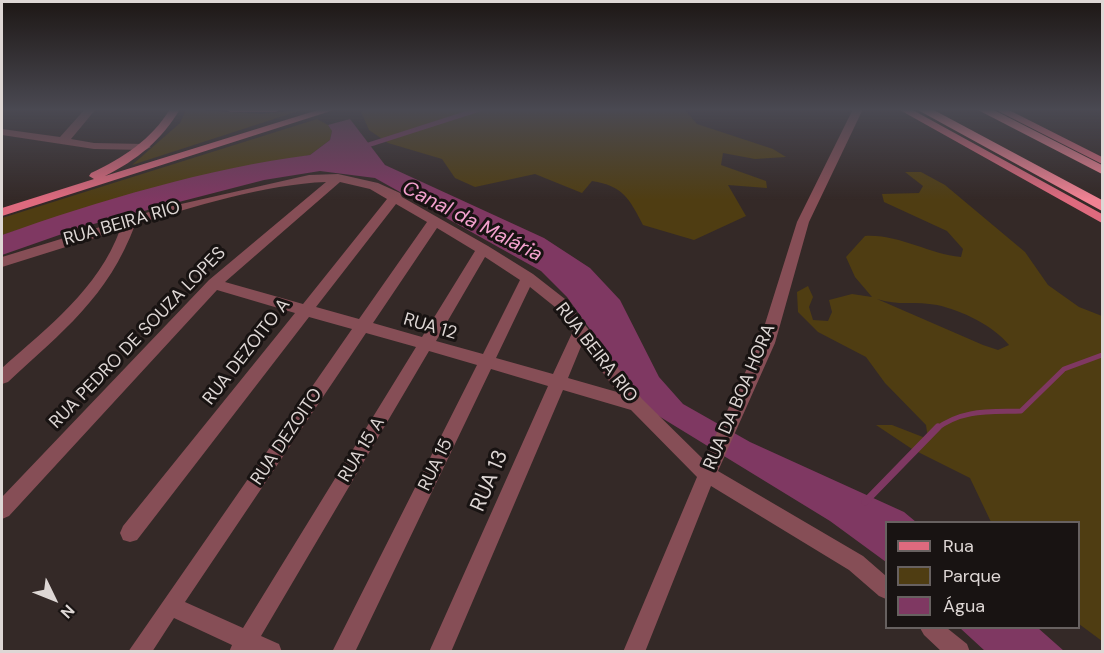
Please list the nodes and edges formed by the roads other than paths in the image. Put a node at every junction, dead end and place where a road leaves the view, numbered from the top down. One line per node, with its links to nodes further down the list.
1 (47, 139): 10 (street)
2 (64, 139): 10 (street)
3 (153, 139): 11 (main road)
4 (236, 139): 17 (main road)
5 (843, 139): 33 (street, RUA DA BOA HORA)
6 (958, 139): 18 (main road)
7 (979, 139): 16 (highway)
8 (1042, 139): 13 (highway)
9 (1059, 139): 12 (main road)
10 (62, 142): 11 (street)
11 (145, 147): 17 (main road)
12 (1102, 161)
13 (1102, 170)
14 (338, 178): 15 (street, RUA BEIRA RIO); 20 (street, RUA BEIRA RIO); 24 (street, RUA PEDRO DE SOUZA LOPES)
15 (396, 196): 19 (street, RUA BEIRA RIO); 25 (street, RUA DEZOITO A)
16 (1102, 206)
17 (7, 210)
18 (1102, 219)
19 (434, 222): 21 (street, RUA BEIRA RIO); 26 (street, RUA DEZOITO)
20 (129, 223): 22 (street, RUA BEIRA RIO); 30 (street)
21 (483, 249): 23 (street, RUA BEIRA RIO); 28 (street, RUA 15 A)
22 (2, 262)
23 (528, 278): 27 (street, RUA BEIRA RIO); 29 (street, RUA 15)
24 (214, 284): 25 (street, RUA 12); 34 (street, RUA PEDRO DE SOUZA LOPES)
25 (304, 310): 26 (street, RUA 12); 35 (street, RUA DEZOITO A)
26 (362, 327): 28 (street, RUA 12); 37 (street, RUA DEZOITO)
27 (581, 328): 31 (street, RUA 13); 32 (street, RUA BEIRA RIO)
28 (425, 345): 29 (street, RUA 12); 39 (street, RUA 15 A)
29 (486, 363): 31 (street, RUA 12); 42 (street, RUA 15)
30 (2, 377)
31 (556, 384): 32 (street, RUA 12); 43 (street, RUA 13)
32 (636, 404): 33 (street, RUA BEIRA RIO)
33 (710, 467): 36 (street, RUA BEIRA RIO); 44 (street, RUA DA BOA HORA)
34 (2, 510)
35 (130, 532)
36 (885, 588)
37 (171, 606): 39 (street); 40 (street, RUA DEZOITO)
38 (933, 629): 45 (street)
39 (244, 646): 41 (street)
40 (139, 651)
41 (272, 651)
42 (343, 651)
43 (440, 651)
44 (634, 651)
45 (959, 651)

